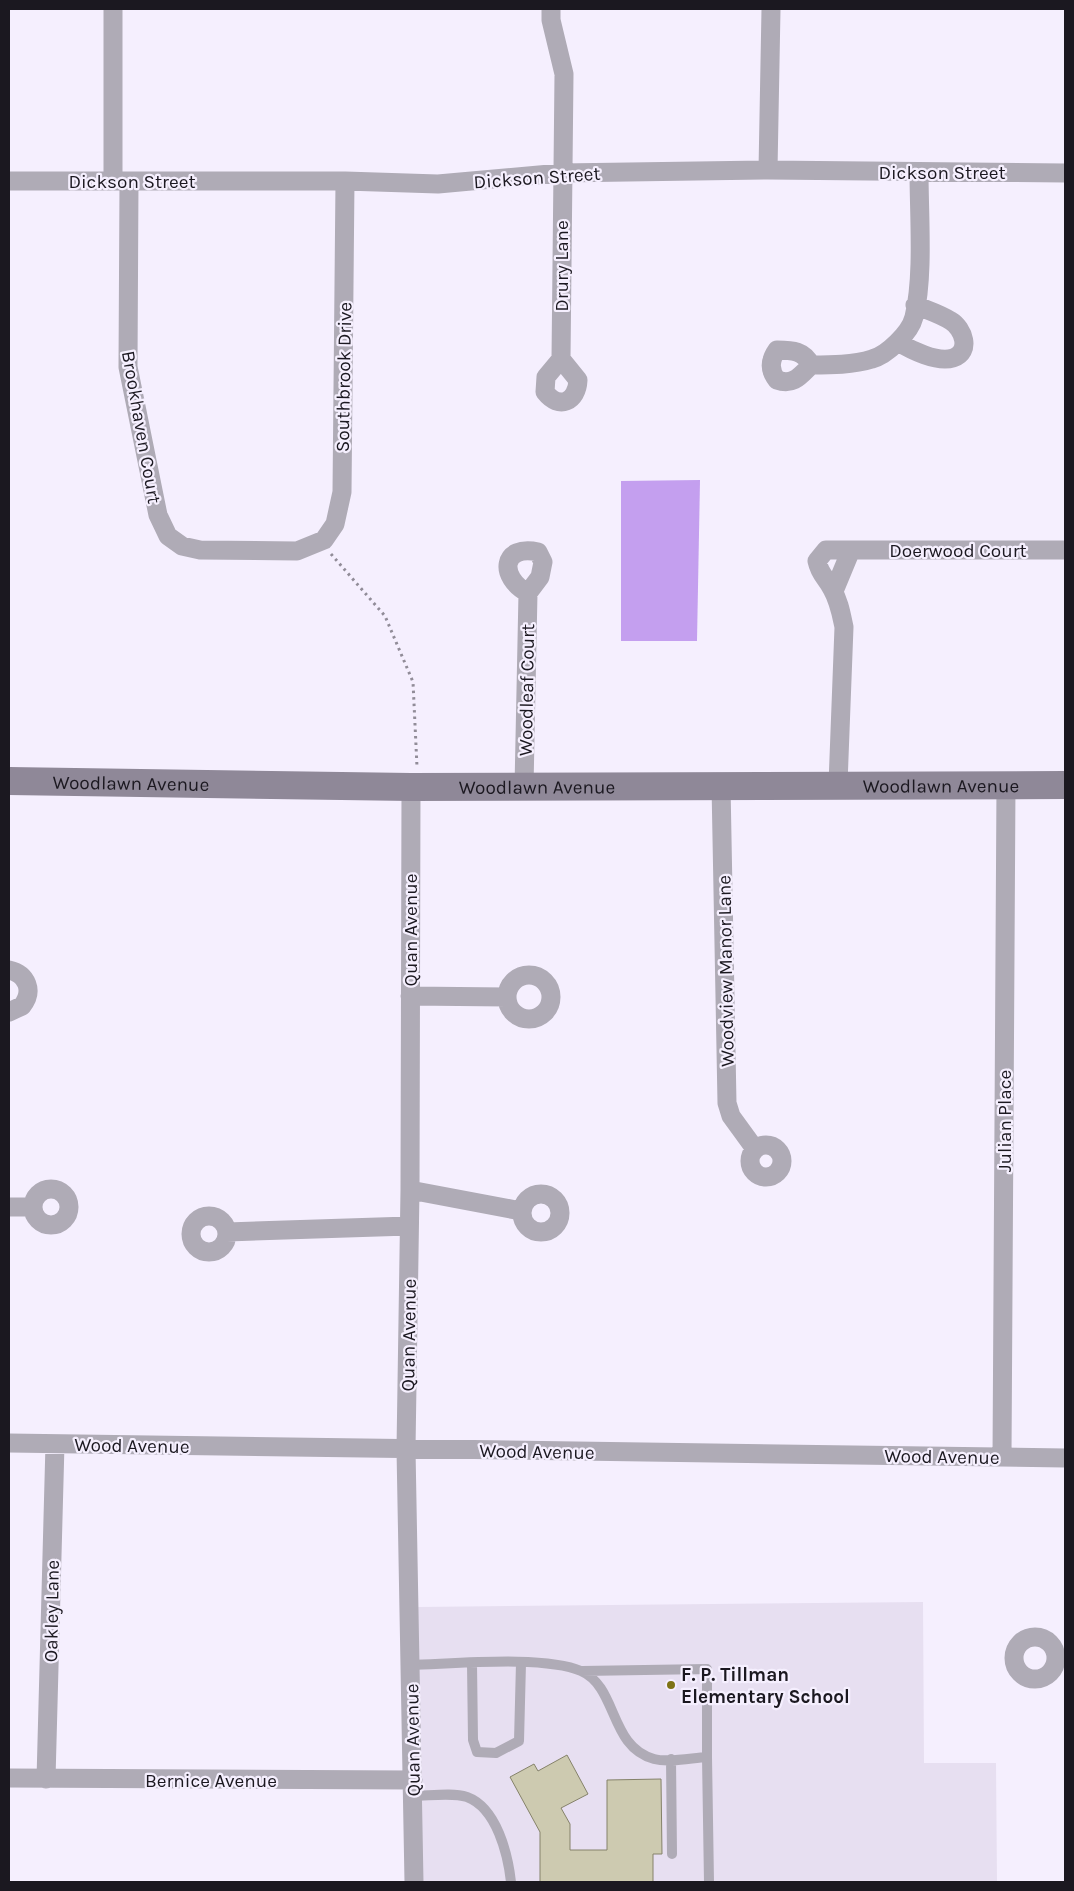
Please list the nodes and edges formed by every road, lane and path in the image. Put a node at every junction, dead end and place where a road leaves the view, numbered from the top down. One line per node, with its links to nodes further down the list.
1 (113, 9): 10 (street, Brookhaven Court)
2 (551, 9): 7 (street, Drury Lane)
3 (771, 9): 4 (street)
4 (768, 170): 5 (street, Dickson Street); 7 (street, Dickson Street)
5 (919, 172): 6 (street, Dickson Street); 11 (street)
6 (1065, 172)
7 (561, 173): 9 (street, Dickson Street); 13 (street, Drury Lane)
8 (9, 181): 10 (street, Dickson Street)
9 (345, 181): 10 (street, Dickson Street); 15 (street, Southbrook Drive)
10 (121, 182): 15 (street, Brookhaven Court)
11 (915, 305): 12 (street); 12 (street)
12 (898, 342): 14 (street)
13 (561, 359)
14 (811, 365)
15 (320, 542): 25 (path)
16 (851, 550): 17 (street, Doerwood Court); 18 (street); 18 (street, Doerwood Court)
17 (1065, 550)
18 (834, 591): 21 (street, Doerwood Court)
19 (528, 593): 26 (street, Woodleaf Court)
20 (9, 782): 25 (street, Woodlawn Avenue)
21 (838, 784): 22 (street, Woodlawn Avenue); 24 (street, Woodlawn Avenue)
22 (1006, 784): 23 (street, Woodlawn Avenue); 41 (street, Julian Place)
23 (1065, 784)
24 (721, 785): 26 (street, Woodlawn Avenue); 31 (street, Woodview Manor Lane)
25 (414, 787): 26 (street, Woodlawn Avenue); 28 (street, Quan Avenue)
26 (524, 787)
27 (9, 970): 30 (street)
28 (410, 996): 29 (street); 32 (street, Quan Avenue)
29 (507, 997)
30 (9, 1012)
31 (755, 1149)
32 (410, 1190): 35 (street); 36 (street, Quan Avenue)
33 (9, 1206): 34 (street)
34 (33, 1207)
35 (521, 1211)
36 (409, 1226): 37 (street); 40 (street, Quan Avenue)
37 (227, 1232)
38 (9, 1443): 39 (street, Wood Avenue)
39 (55, 1444): 40 (street, Wood Avenue); 50 (street, Oakley Lane)
40 (406, 1449): 41 (street, Wood Avenue); 45 (street, Quan Avenue)
41 (1002, 1457): 42 (street, Wood Avenue)
42 (1065, 1458)
43 (521, 1663): 44 (lane); 44 (lane); 46 (lane)
44 (472, 1664): 45 (lane)
45 (411, 1665): 51 (street, Quan Avenue)
46 (582, 1671): 47 (lane); 48 (lane)
47 (707, 1757): 48 (lane); 55 (lane)
48 (671, 1759): 52 (lane)
49 (9, 1778): 50 (street, Bernice Avenue)
50 (46, 1779): 51 (street, Bernice Avenue)
51 (413, 1788): 53 (street, Quan Avenue); 54 (lane)
52 (672, 1854)
53 (414, 1882)
54 (511, 1882)
55 (709, 1882)

